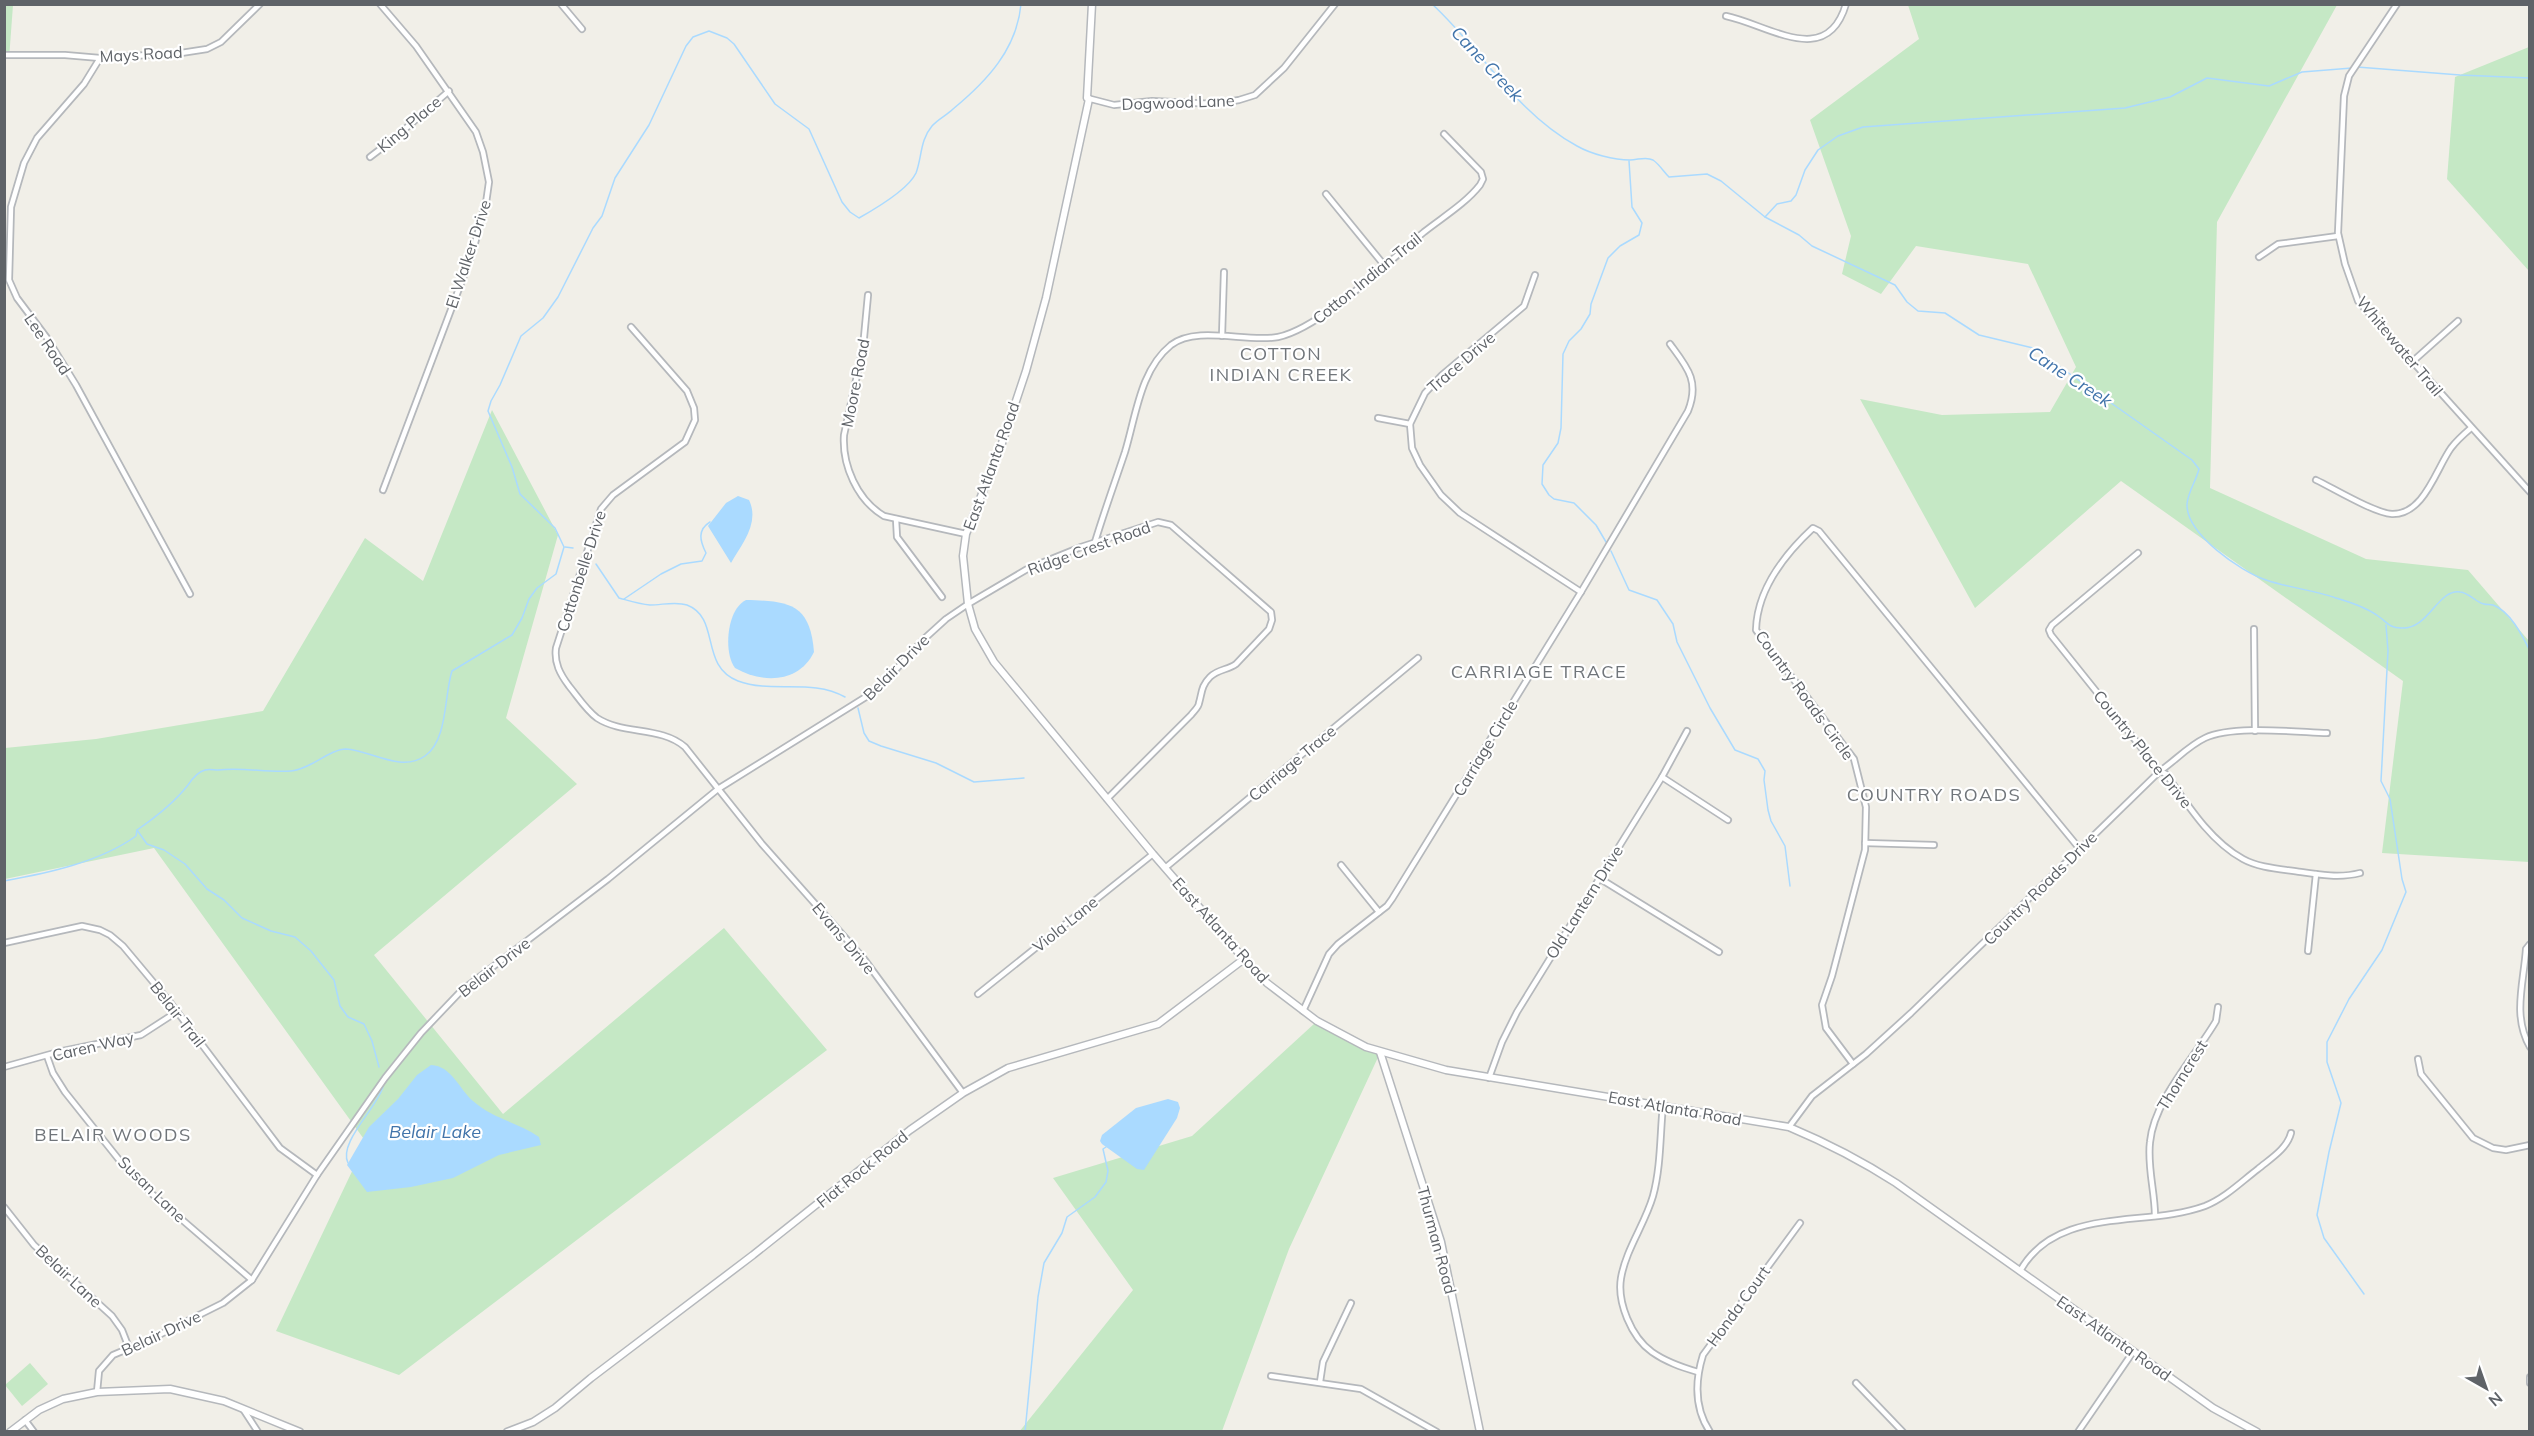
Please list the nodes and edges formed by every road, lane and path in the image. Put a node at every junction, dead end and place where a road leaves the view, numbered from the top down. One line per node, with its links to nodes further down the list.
1 (260, 4): 11 (street, Mays Road)
2 (380, 4): 12 (street, El Walker Drive)
3 (561, 4): 9 (street)
4 (1092, 4): 13 (street, East Atlanta Road)
5 (1335, 4): 13 (street, Dogwood Lane)
6 (1846, 4): 8 (street)
7 (2397, 4): 17 (street, Whitewater Trail)
8 (1726, 16)
9 (582, 29)
10 (4, 55): 11 (street, Mays Road)
11 (100, 58): 39 (street, Lee Road)
12 (449, 91): 15 (street, King Place); 32 (street, El Walker Drive)
13 (1087, 98): 35 (street, East Atlanta Road)
14 (1444, 134): 19 (street, Cotton Indian Trail)
15 (370, 157)
16 (1326, 194): 19 (street)
17 (2338, 236): 18 (street); 27 (street, Whitewater Trail)
18 (2259, 257)
19 (1384, 265): 25 (street, Cotton Indian Trail)
20 (1224, 272): 25 (street)
21 (1535, 275): 29 (street, Trace Drive)
22 (868, 295): 34 (street, Moore Road)
23 (2458, 321): 27 (street)
24 (632, 327): 49 (street, Cottonbelle Drive)
25 (1222, 336): 36 (street, Cotton Indian Trail)
26 (1670, 344): 38 (street, Carriage Circle)
27 (2412, 362): 30 (street, Whitewater Trail)
28 (1378, 418): 29 (street)
29 (1410, 424): 38 (street)
30 (2471, 428): 31 (street); 33 (street, Whitewater Trail)
31 (2316, 480)
32 (383, 490)
33 (2529, 492)
34 (896, 519): 35 (street, Moore Road); 40 (street)
35 (966, 534): 41 (street, East Atlanta Road)
36 (1095, 542): 41 (street, Ridge Crest Road); 50 (street, Ridge Crest Road)
37 (2138, 553): 47 (street, Country Place Drive)
38 (1581, 592): 61 (street, Carriage Circle)
39 (190, 594)
40 (942, 597)
41 (968, 604): 49 (street, Belair Drive); 50 (street, East Atlanta Road)
42 (2254, 629): 45 (street)
43 (1418, 658): 57 (street, Carriage Trace)
44 (1686, 731): 48 (street, Old Lantern Drive)
45 (2255, 731): 46 (street, Country Roads Drive); 47 (street, Country Roads Drive)
46 (2327, 733)
47 (2160, 771): 54 (street, Country Roads Drive); 59 (street, Country Place Drive)
48 (1662, 777): 51 (street); 60 (street, Old Lantern Drive)
49 (718, 789): 78 (street, Evans Drive); 83 (street, Belair Drive)
50 (1107, 799): 55 (street, East Atlanta Road)
51 (1728, 820)
52 (1865, 843): 53 (street); 54 (street, Country Roads Circle); 75 (street, Country Roads Circle)
53 (1934, 845)
54 (2079, 848): 75 (street, Country Roads Drive)
55 (1153, 854): 57 (street, East Atlanta Road); 67 (street, Viola Lane)
56 (1341, 866): 61 (street)
57 (1165, 868): 66 (street, East Atlanta Road)
58 (2360, 873): 59 (street, Country Place Drive)
59 (2316, 874): 64 (street)
60 (1599, 878): 65 (street); 77 (street, Old Lantern Drive)
61 (1379, 912): 69 (street, Carriage Circle)
62 (4, 943): 70 (street, Belair Trail)
63 (2529, 944): 71 (street)
64 (2308, 951)
65 (1719, 952)
66 (1244, 959): 69 (street, East Atlanta Road); 78 (street, Flat Rock Road)
67 (978, 994)
68 (2218, 1007): 85 (street, Thorncrest)
69 (1303, 1011): 72 (street, East Atlanta Road)
70 (175, 1013): 73 (street, Caren Way); 83 (street, Belair Trail)
71 (2529, 1047)
72 (1380, 1052): 77 (street, East Atlanta Road); 107 (street, Thurman Road)
73 (47, 1056): 76 (street, Caren Way); 88 (street, Susan Lane)
74 (2418, 1059): 82 (street)
75 (1853, 1064): 80 (street, Country Roads Drive)
76 (4, 1067)
77 (1489, 1078): 79 (street, East Atlanta Road)
78 (963, 1093): 105 (street, Flat Rock Road)
79 (1663, 1105): 80 (street, East Atlanta Road); 92 (street)
80 (1789, 1127): 87 (street, East Atlanta Road)
81 (2291, 1133): 85 (street)
82 (2529, 1145)
83 (317, 1175): 88 (street, Belair Drive)
84 (4, 1207): 90 (street, Belair Lane)
85 (2155, 1216): 87 (street)
86 (1800, 1223): 92 (street, Honda Court)
87 (2020, 1271): 91 (street, East Atlanta Road)
88 (252, 1280): 90 (street, Belair Drive)
89 (1351, 1303): 95 (street)
90 (129, 1348): 98 (street, Belair Drive)
91 (2133, 1352): 110 (street); 111 (street, East Atlanta Road)
92 (1698, 1372): 108 (street, Honda Court)
93 (1271, 1376): 95 (street)
94 (2529, 1377): 97 (street)
95 (1320, 1382): 106 (street)
96 (1856, 1383): 109 (street)
97 (2529, 1383)
98 (97, 1392): 99 (street); 100 (street)
99 (243, 1409): 103 (street); 104 (street)
100 (26, 1420): 101 (street); 102 (street)
101 (10, 1431)
102 (34, 1431)
103 (258, 1431)
104 (300, 1431)
105 (507, 1431)
106 (1437, 1431)
107 (1480, 1431)
108 (1710, 1431)
109 (1903, 1431)
110 (2078, 1431)
111 (2257, 1431)

